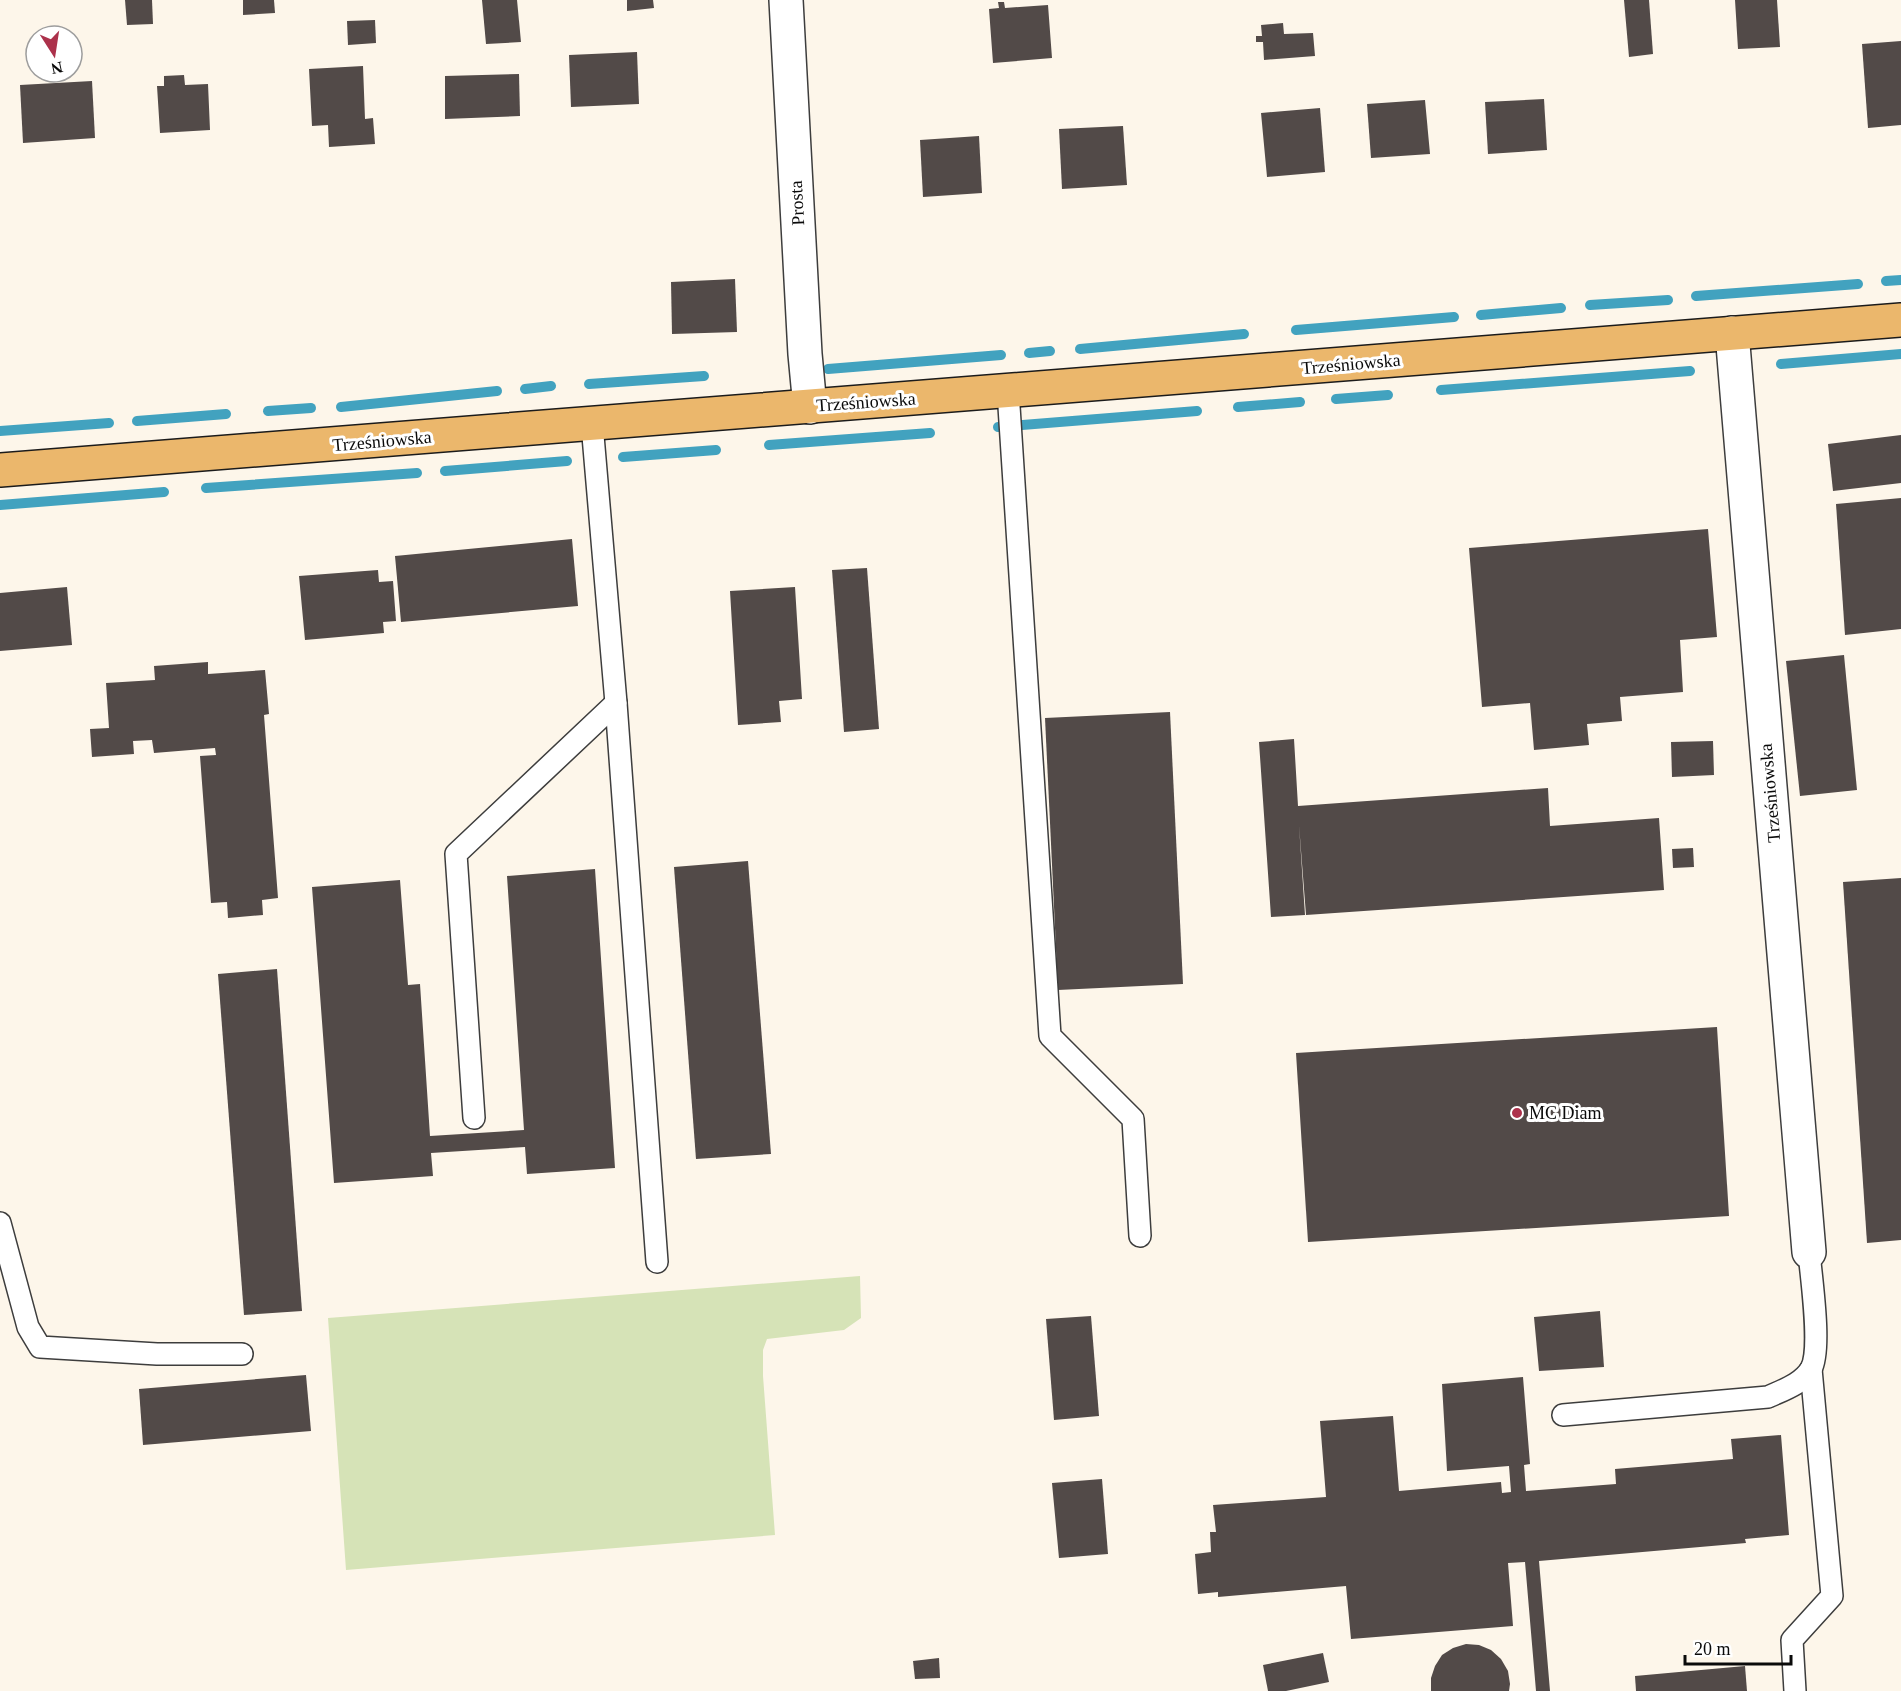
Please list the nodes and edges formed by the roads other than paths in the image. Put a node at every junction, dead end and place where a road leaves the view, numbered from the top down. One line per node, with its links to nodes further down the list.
1 (786, 0): 5 (street, Prosta)
2 (1901, 320): 3 (main road, Trześniowska)
3 (1732, 333): 4 (main road, Trześniowska); 12 (street, Trześniowska)
4 (1008, 391): 5 (main road, Trześniowska); 11 (lane)
5 (810, 407): 6 (main road, Trześniowska)
6 (592, 424): 7 (main road, Trześniowska); 8 (lane)
7 (0, 471)
8 (616, 703): 9 (lane); 13 (lane)
9 (474, 1118)
10 (0, 1223): 14 (lane)
11 (1140, 1236)
12 (1809, 1252): 15 (lane)
13 (657, 1262)
14 (242, 1354)
15 (1811, 1369): 16 (lane); 17 (lane)
16 (1563, 1415)
17 (1796, 1691)

